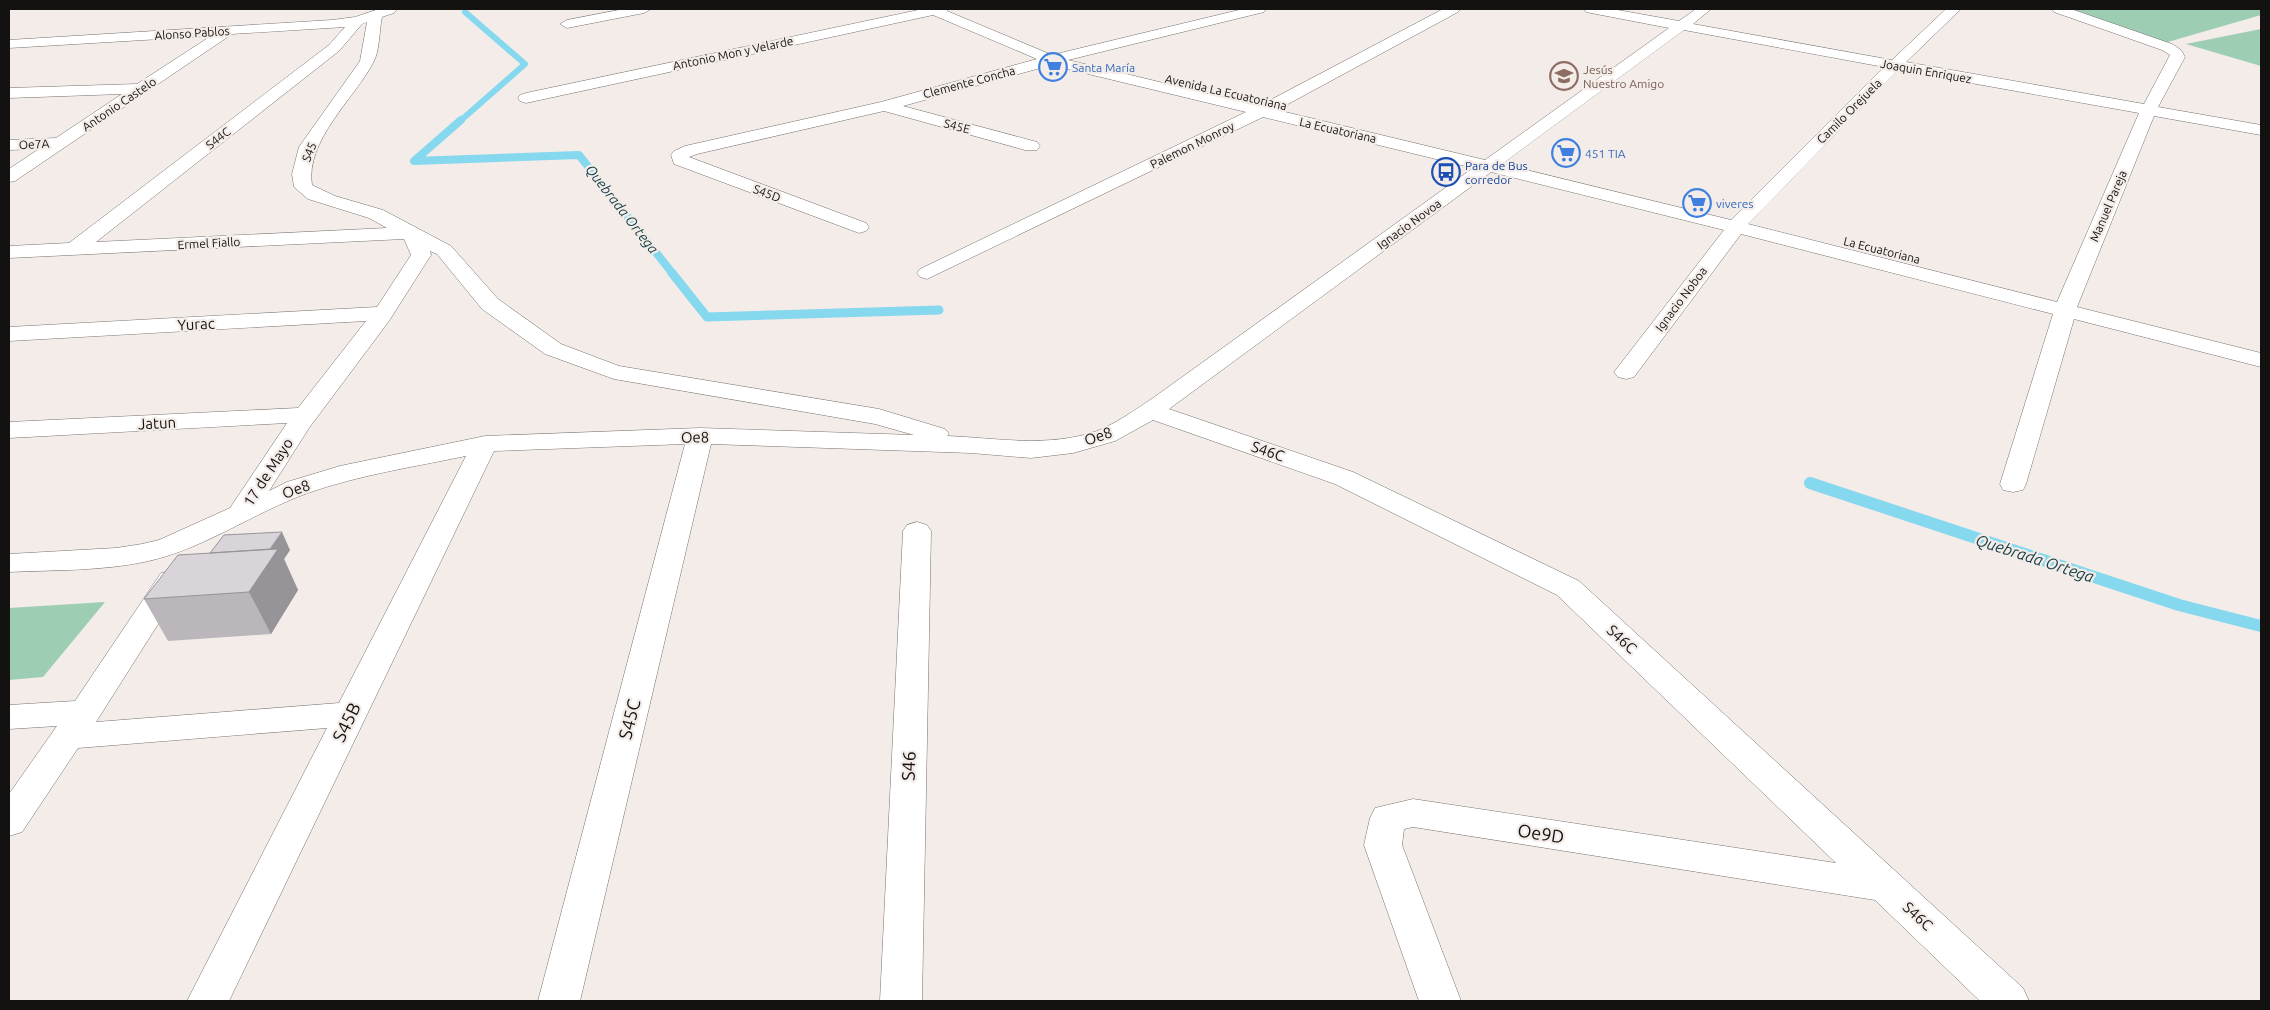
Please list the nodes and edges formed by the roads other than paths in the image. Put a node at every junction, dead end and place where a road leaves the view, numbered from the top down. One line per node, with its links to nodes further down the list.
1 (392, 9): 11 (street, Alonso Pablos)
2 (644, 9): 13 (street)
3 (936, 9): 18 (street, La Ecuatoriana); 22 (street, Antonio Mon y Velarde)
4 (956, 9): 17 (street, Avenida La Ecuatoriana)
5 (1258, 9): 17 (street, Clemente Concha)
6 (1453, 9): 24 (street, Palemon Monroy)
7 (1591, 9): 14 (street, Joaquin Enriquez)
8 (1704, 9): 14 (street, Ignacio Novoa)
9 (1954, 9): 19 (street, Camilo Orejuela)
10 (2059, 9): 25 (street, Manuel Pareja)
11 (375, 16): 12 (street, Alonso Pablos); 35 (street, S45)
12 (358, 20): 15 (street, Alonso Pablos); 36 (street, S44C)
13 (567, 24)
14 (1680, 25): 19 (street, Joaquin Enriquez); 31 (street, Ignacio Novoa)
15 (229, 30): 16 (street, Alonso Pablos); 20 (street, Antonio Castelo)
16 (9, 44)
17 (1069, 55): 18 (street, Clemente Concha); 24 (street, Avenida La Ecuatoriana)
18 (1051, 60): 23 (street, Clemente Concha); 24 (street, La Ecuatoriana)
19 (1895, 65): 25 (street, Joaquin Enriquez); 33 (street, Camilo Orejuela)
20 (141, 89): 21 (street); 27 (street, Antonio Castelo)
21 (9, 92)
22 (526, 98)
23 (884, 106): 29 (street, S45E); 30 (street, Clemente Concha)
24 (1268, 108): 31 (street, La Ecuatoriana); 38 (street, Palemon Monroy)
25 (2148, 111): 26 (street, Joaquin Enriquez); 39 (street, Manuel Pareja)
26 (2261, 130)
27 (60, 143): 28 (street, Oe7A); 32 (street, Antonio Castelo)
28 (9, 145)
29 (1031, 146)
30 (680, 155): 34 (street, S45D)
31 (1495, 162): 33 (street, La Ecuatoriana); 45 (street, Ignacio Novoa)
32 (9, 177)
33 (1741, 221): 39 (street, La Ecuatoriana); 44 (street, Ignacio Noboa)
34 (859, 227)
35 (410, 234): 36 (street, Ermel Fiallo); 40 (street, 17 de Mayo); 50 (street)
36 (73, 250): 37 (street, Ermel Fiallo)
37 (9, 252)
38 (927, 273)
39 (2067, 303): 42 (street); 43 (street); 51 (street, Manuel Pareja)
40 (383, 313): 41 (street, Yurac); 46 (street, 17 de Mayo)
41 (9, 334)
42 (2261, 346)
43 (2261, 360)
44 (1626, 372)
45 (1156, 407): 50 (street, Oe8); 60 (street, S46C)
46 (306, 415): 47 (street, Jatun); 52 (street, 17 de Mayo)
47 (9, 430)
48 (700, 436): 49 (street, Oe8); 50 (street, Oe8); 62 (street, S45C)
49 (485, 444): 52 (street, Oe8); 56 (street, S45B)
50 (971, 445)
51 (2013, 484)
52 (242, 511): 53 (street, 17 de Mayo)
53 (204, 531): 55 (street); 58 (street, 17 de Mayo)
54 (917, 531): 63 (street, S46)
55 (9, 563)
56 (350, 714): 58 (street); 61 (street, S45B)
57 (9, 717): 58 (street)
58 (76, 725): 59 (street, 17 de Mayo)
59 (9, 822)
60 (1886, 886): 64 (street, Oe9D); 65 (street, S46C)
61 (208, 1001)
62 (559, 1001)
63 (901, 1001)
64 (1440, 1001)
65 (2008, 1001)

